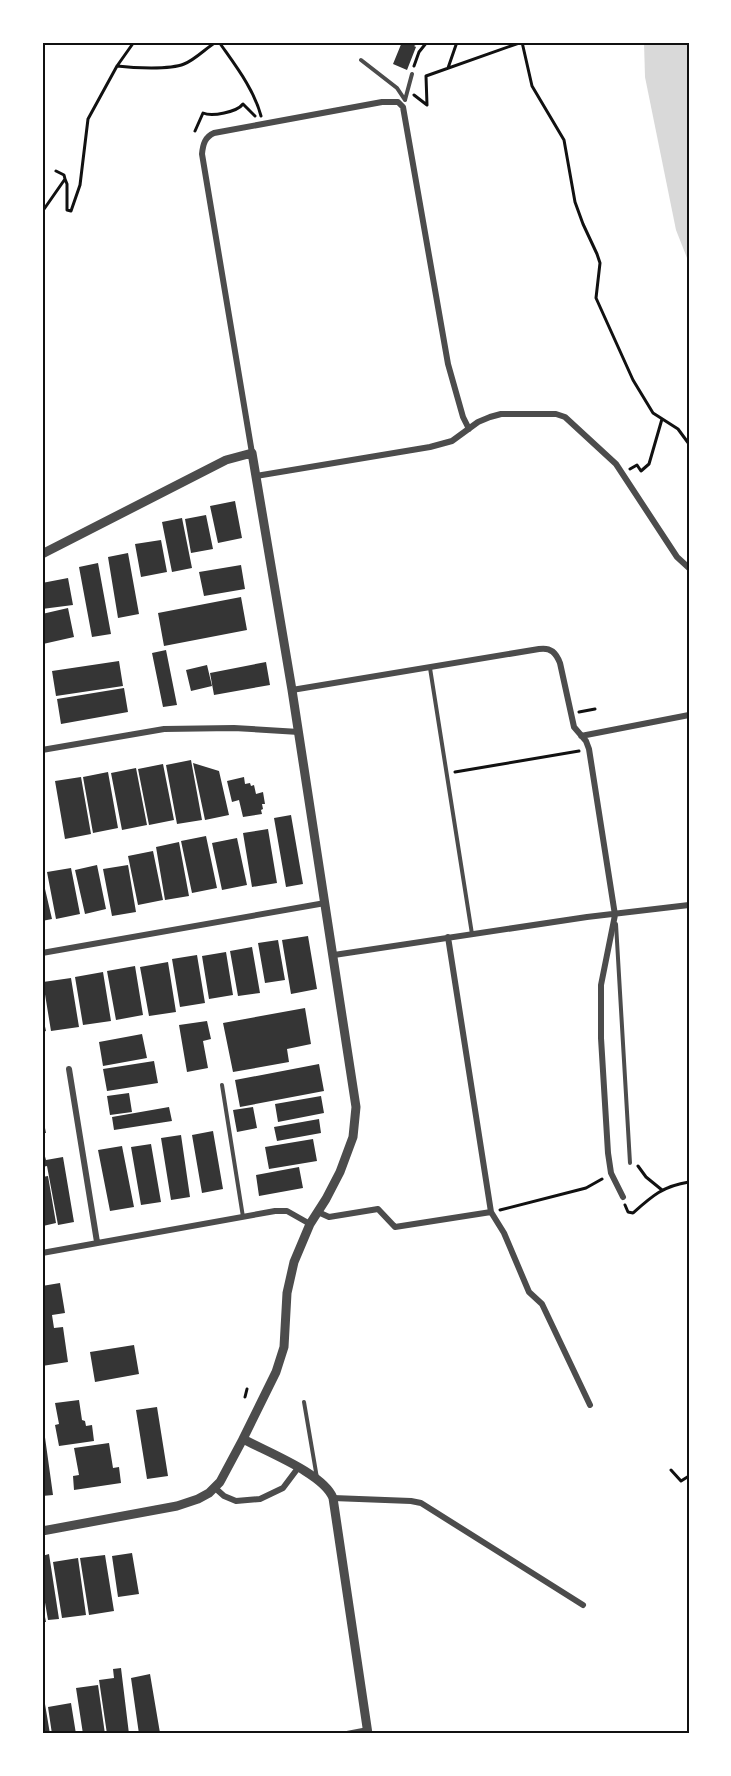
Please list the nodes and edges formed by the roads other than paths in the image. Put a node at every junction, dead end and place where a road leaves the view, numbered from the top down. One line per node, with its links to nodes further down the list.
1 (361, 60): 3 (lane)
2 (412, 74): 3 (lane)
3 (402, 103): 4 (street); 5 (street)
4 (469, 429): 6 (street); 8 (street)
5 (252, 453): 6 (street); 7 (street)
6 (256, 476): 10 (street)
7 (42, 554)
8 (689, 568)
9 (430, 667): 10 (street); 13 (street); 18 (lane)
10 (292, 690): 12 (street)
11 (689, 715): 13 (street)
12 (299, 732): 14 (street); 15 (street)
13 (581, 736): 17 (street)
14 (42, 750)
15 (325, 903): 20 (street); 21 (street)
16 (689, 905): 17 (street)
17 (615, 915): 18 (street); 24 (lane); 25 (street)
18 (472, 934): 19 (street)
19 (447, 938): 21 (street); 27 (street)
20 (42, 953)
21 (334, 955): 26 (street)
22 (69, 1069): 30 (street)
23 (222, 1085): 28 (lane)
24 (630, 1163)
25 (623, 1197)
26 (318, 1212): 27 (street); 29 (street)
27 (490, 1212): 33 (street)
28 (243, 1216): 29 (street); 30 (street)
29 (310, 1224): 34 (street)
30 (98, 1242): 31 (street)
31 (42, 1252)
32 (304, 1402): 36 (lane)
33 (590, 1405)
34 (243, 1439): 35 (street); 37 (street)
35 (298, 1468): 36 (street); 37 (street)
36 (317, 1479): 38 (street)
37 (214, 1488): 39 (street)
38 (333, 1498): 40 (street); 41 (street)
39 (42, 1531)
40 (583, 1605)
41 (368, 1732): 42 (street)
42 (347, 1734)

